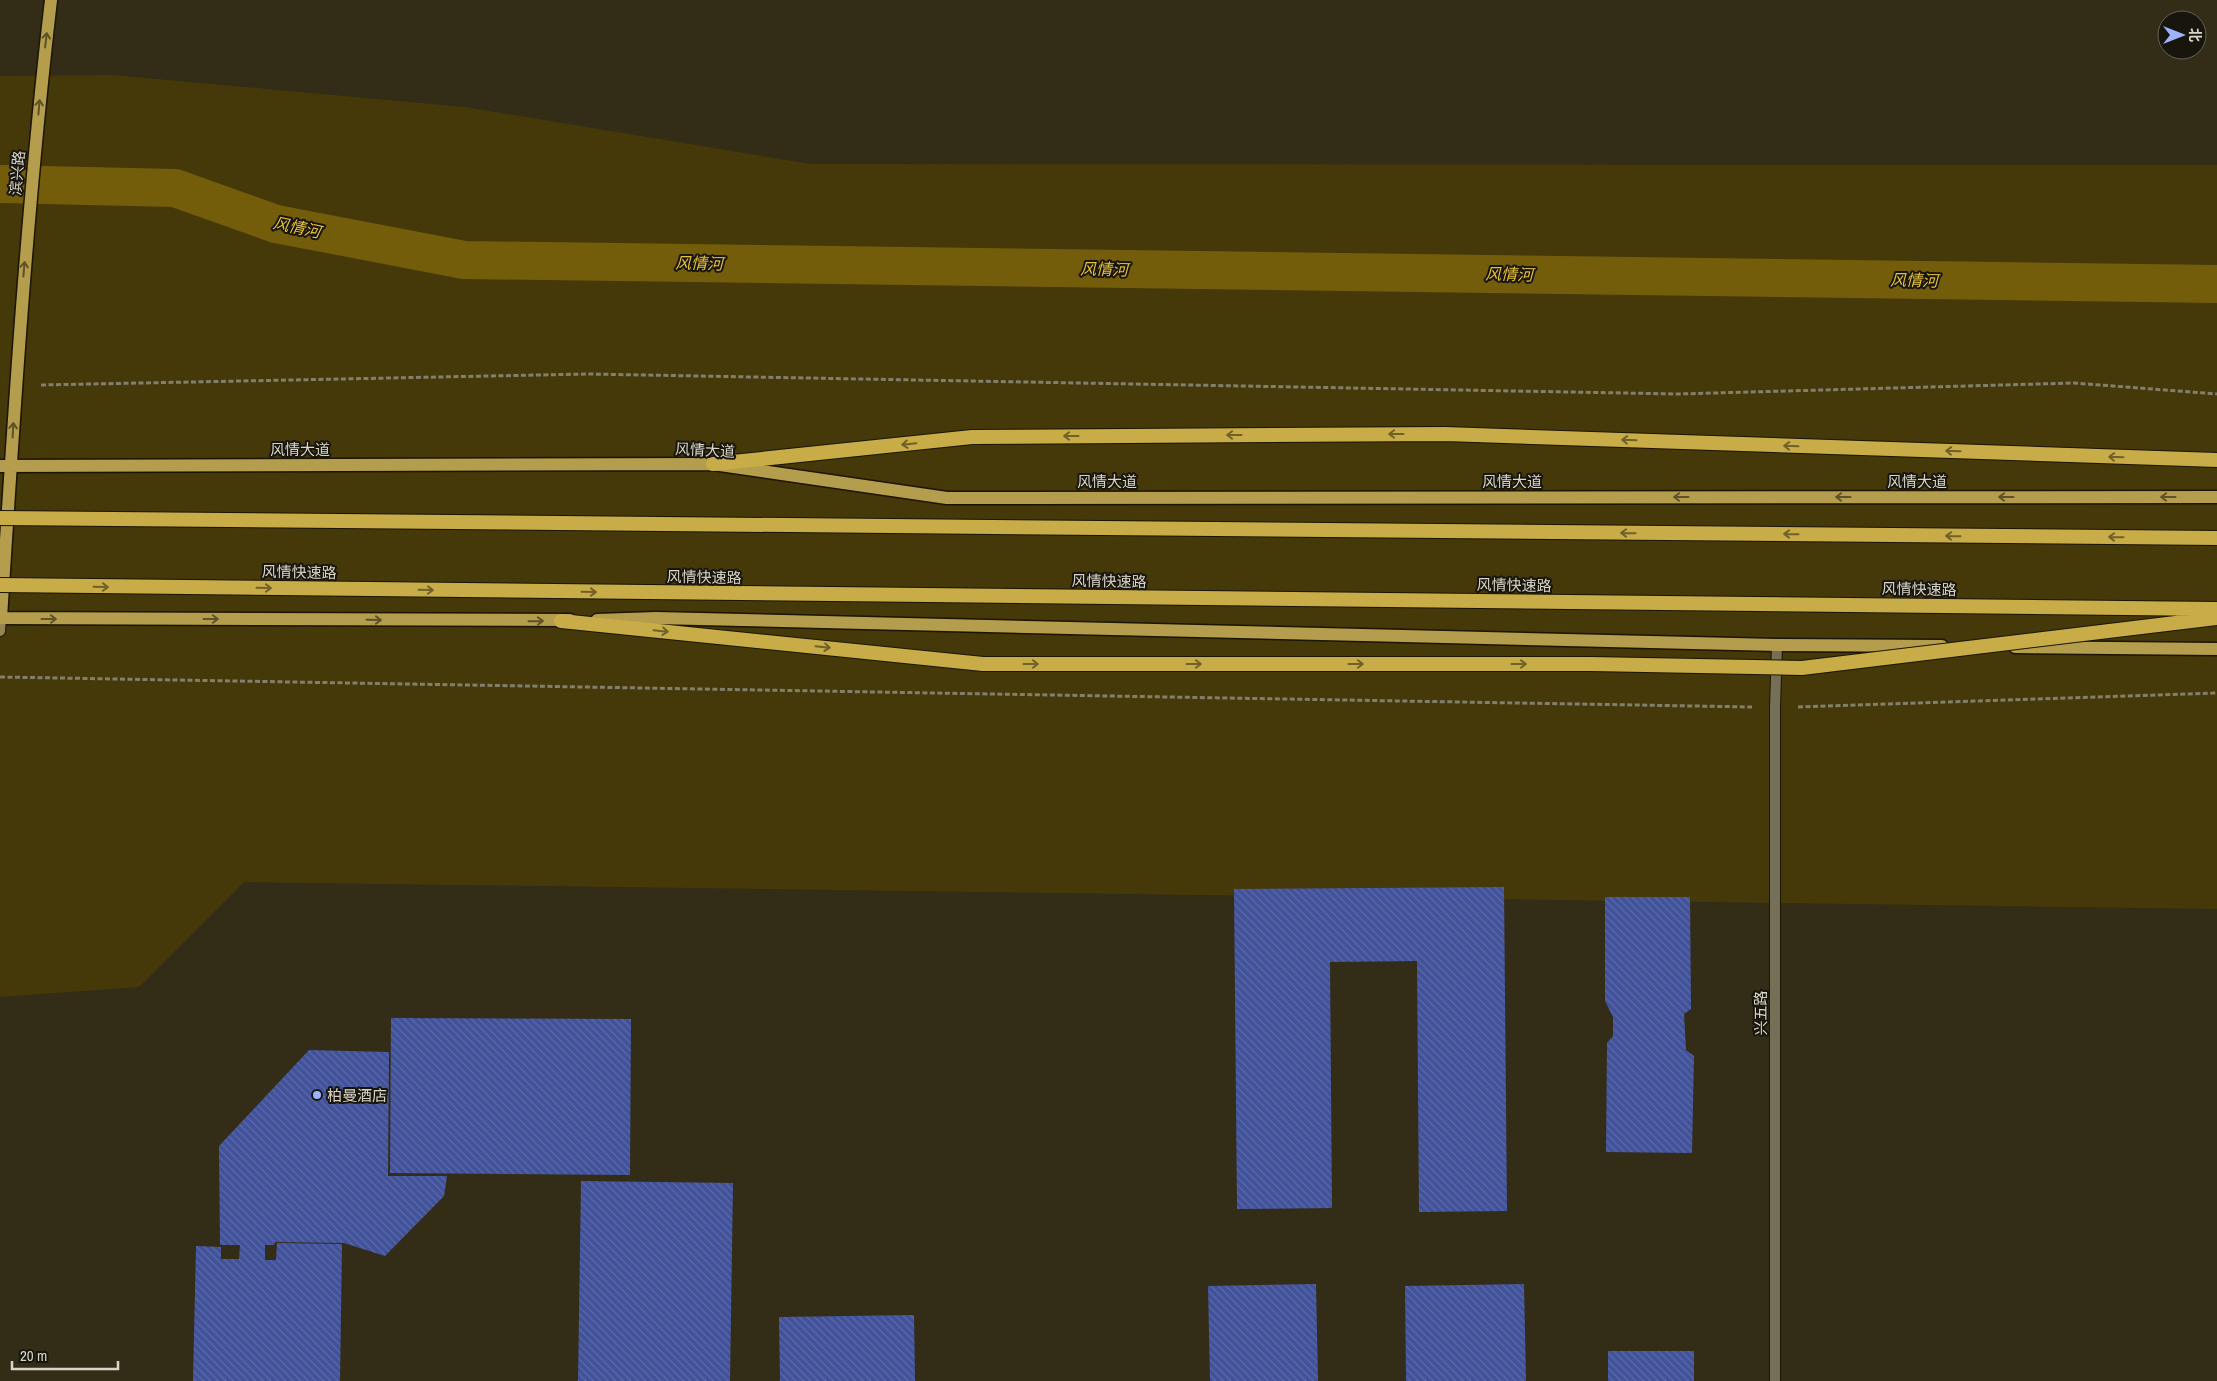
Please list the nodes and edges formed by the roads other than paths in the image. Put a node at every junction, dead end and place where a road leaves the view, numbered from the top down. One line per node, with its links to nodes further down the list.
1 (51, 0): 4 (main road, 滨兴路, one-way to 1)
2 (2217, 460): 3 (highway, one-way to 3)
3 (713, 464): 4 (main road, 风情大道); 5 (main road, 风情大道, one-way to 3)
4 (5, 466): 12 (main road, 滨兴路)
5 (2217, 497)
6 (0, 518): 7 (highway, one-way to 6, bridge)
7 (2217, 538)
8 (0, 585): 9 (highway, 风情快速路, one-way to 9, bridge)
9 (2217, 608)
10 (2217, 618): 11 (highway, one-way to 10, bridge)
11 (561, 620): 12 (main road, one-way to 11); 13 (main road)
12 (0, 623)
13 (1777, 645): 14 (main road); 15 (street, 兴五路)
14 (2217, 649)
15 (1775, 1381)

